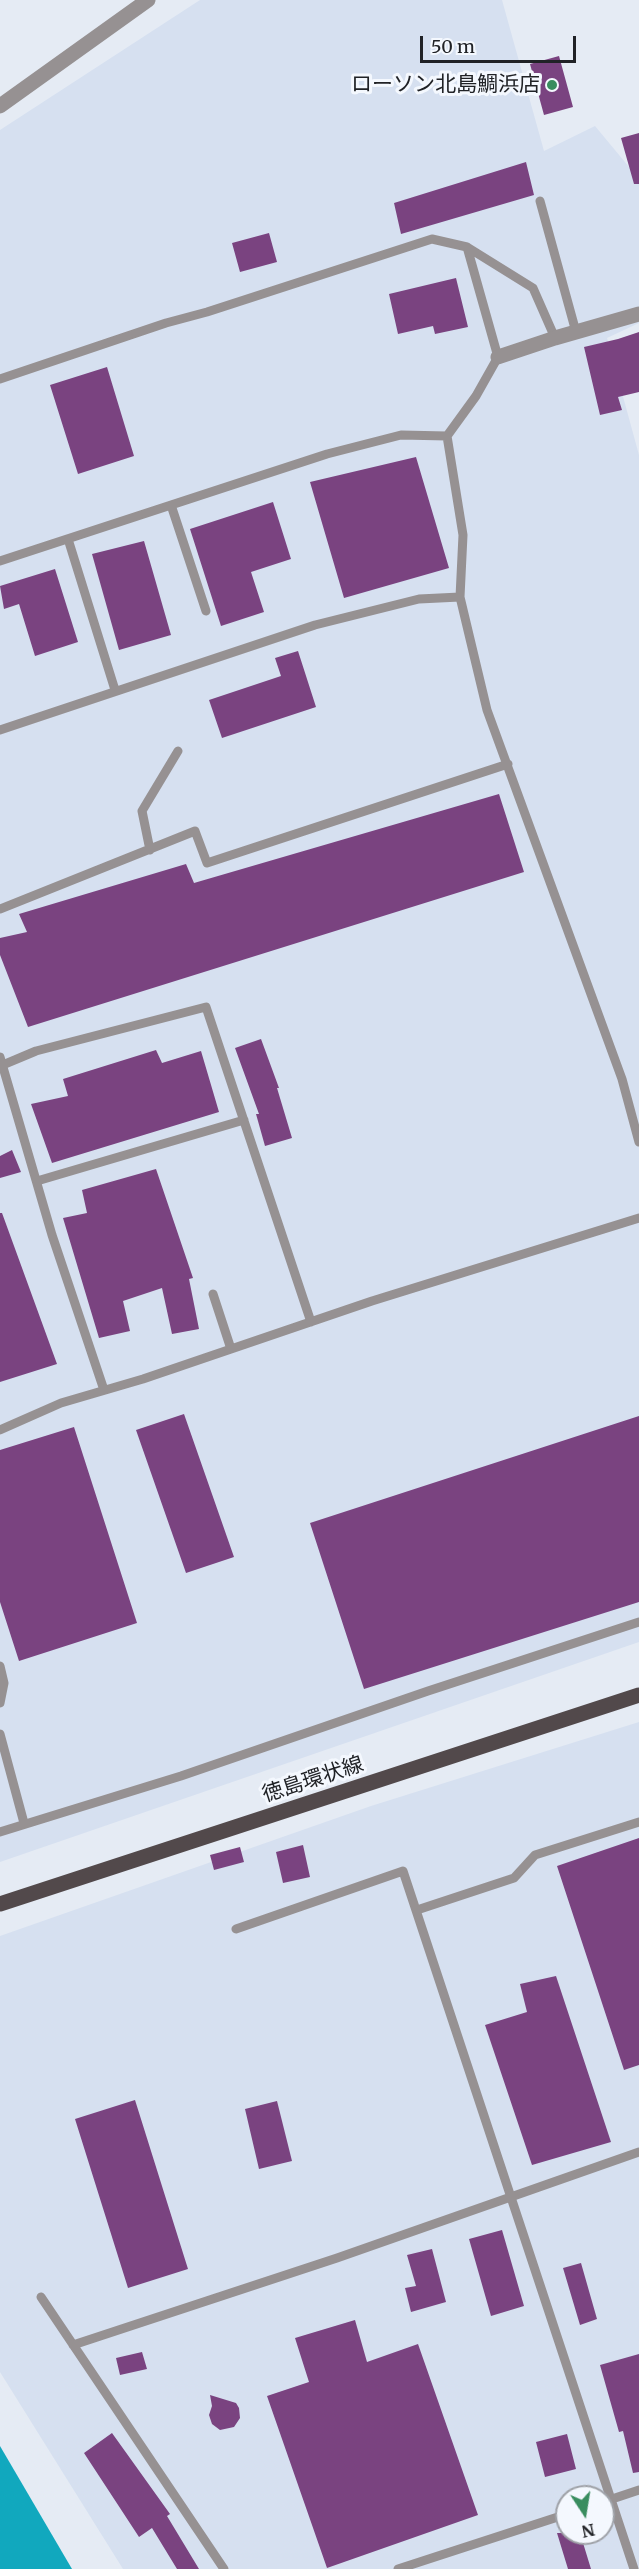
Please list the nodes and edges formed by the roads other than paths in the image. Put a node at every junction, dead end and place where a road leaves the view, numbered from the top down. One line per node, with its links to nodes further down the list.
1 (148, 0): 2 (street)
2 (0, 106)
3 (540, 201): 6 (lane)
4 (467, 246): 7 (lane); 8 (lane); 9 (lane)
5 (639, 314): 6 (street)
6 (576, 332): 7 (street)
7 (555, 338): 8 (street)
8 (498, 357): 10 (lane)
9 (0, 379)
10 (447, 436): 11 (lane); 14 (lane)
11 (171, 506): 12 (lane); 15 (lane)
12 (68, 539): 13 (lane); 16 (lane)
13 (0, 561)
14 (460, 597): 16 (lane); 19 (lane)
15 (206, 612)
16 (115, 690): 17 (lane)
17 (0, 730)
18 (178, 751): 20 (lane)
19 (508, 764): 20 (lane); 24 (lane)
20 (150, 850): 21 (lane)
21 (0, 909)
22 (1, 1062): 23 (lane); 25 (lane)
23 (244, 1120): 25 (lane); 28 (lane)
24 (639, 1142)
25 (37, 1181): 30 (lane)
26 (639, 1218): 28 (lane)
27 (213, 1294): 29 (lane)
28 (311, 1322): 29 (lane)
29 (231, 1349): 30 (lane)
30 (104, 1390): 31 (lane)
31 (0, 1430)
32 (639, 1622): 38 (lane)
33 (0, 1666): 35 (lane)
34 (639, 1695): 40 (main road, 徳島環状線)
35 (0, 1703)
36 (0, 1734): 38 (lane)
37 (639, 1822): 41 (lane)
38 (24, 1823): 39 (lane)
39 (0, 1832)
40 (0, 1904)
41 (417, 1910): 42 (lane); 44 (lane)
42 (236, 1929)
43 (639, 2152): 44 (lane)
44 (512, 2196): 46 (lane); 47 (lane)
45 (40, 2297): 46 (lane)
46 (73, 2345): 52 (lane)
47 (602, 2485)
48 (639, 2490): 49 (lane)
49 (615, 2498)
50 (555, 2518): 53 (lane)
51 (615, 2521): 54 (lane)
52 (224, 2569)
53 (398, 2569)
54 (634, 2569)

